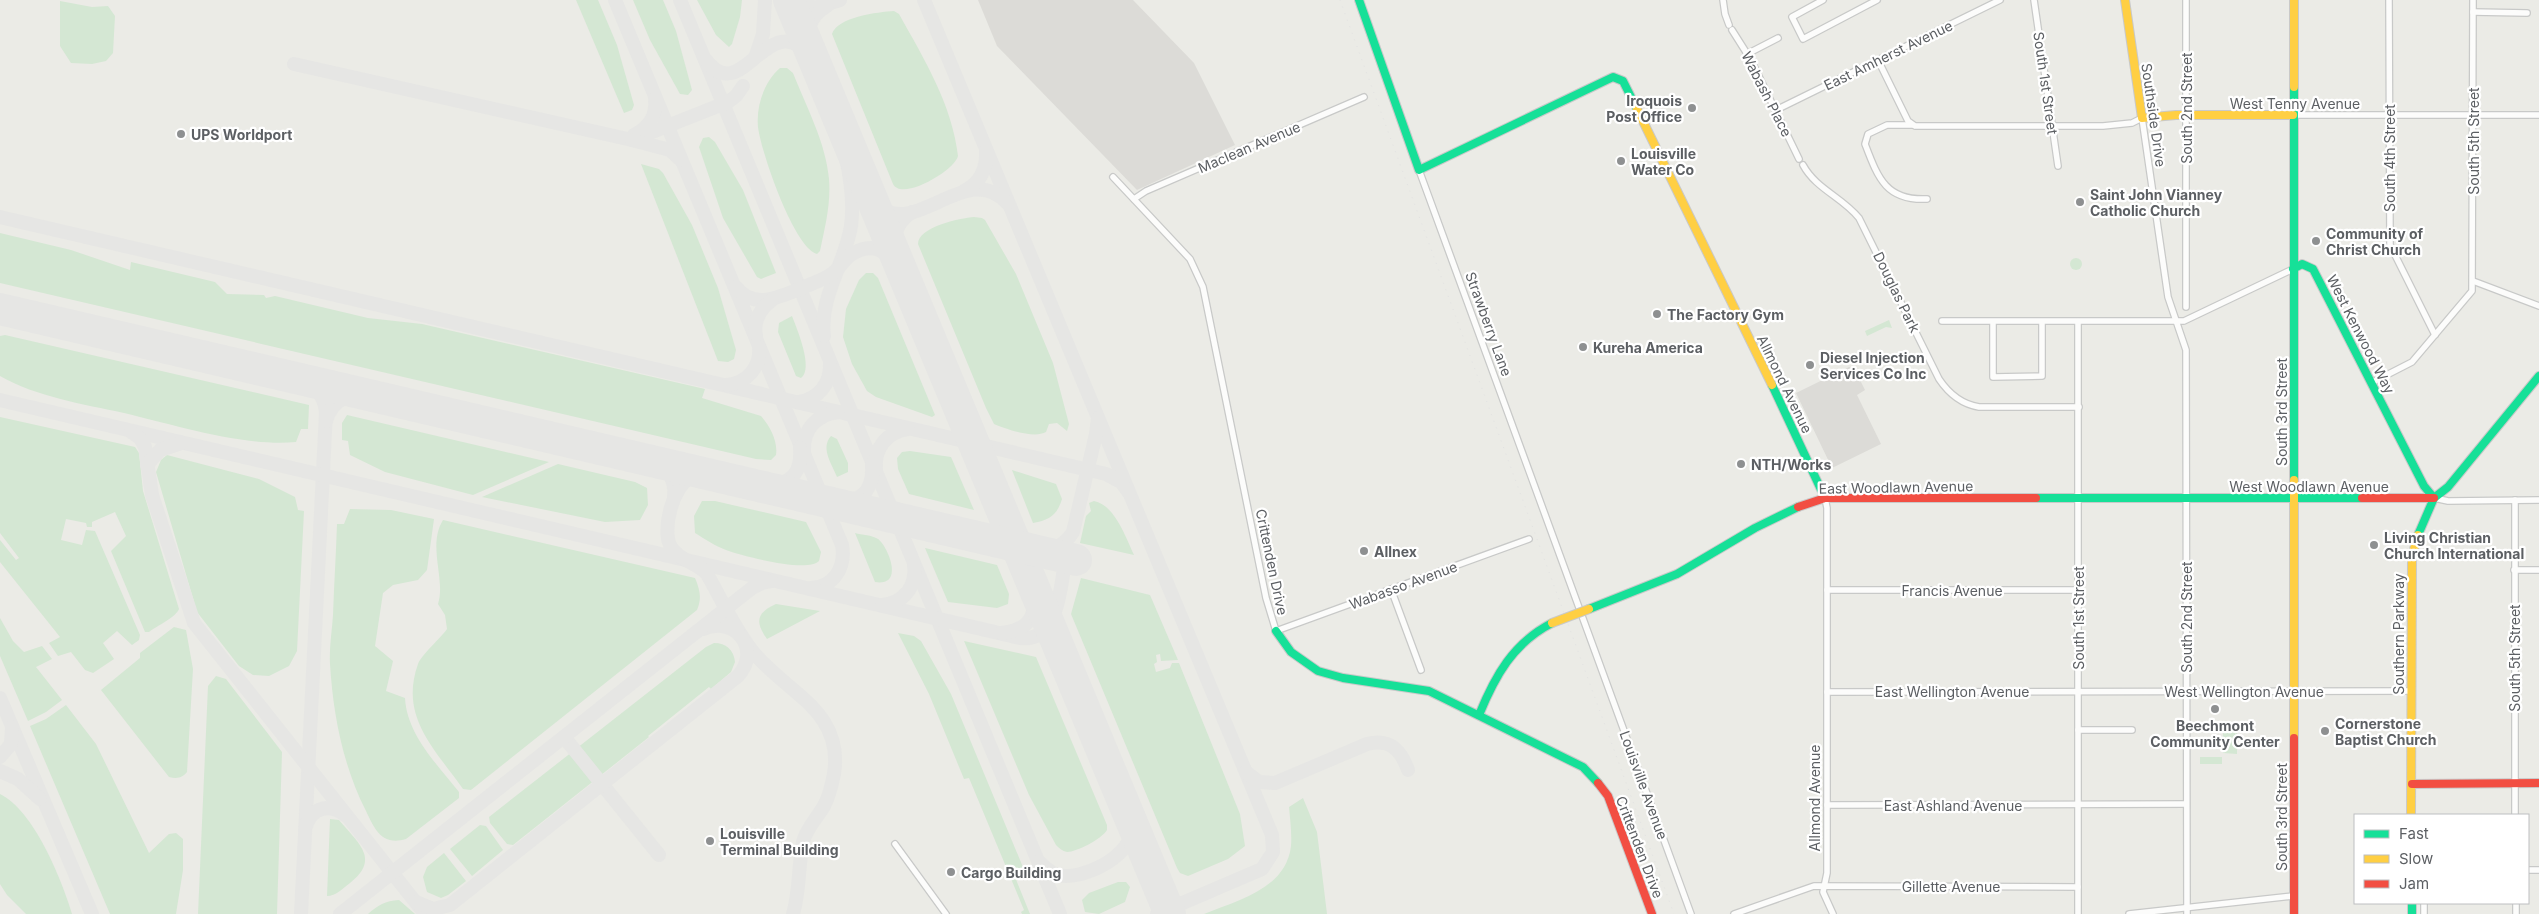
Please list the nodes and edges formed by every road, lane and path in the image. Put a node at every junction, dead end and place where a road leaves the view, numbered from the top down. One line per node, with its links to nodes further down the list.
1 (1359, 0): 30 (main road, Strawberry Lane)
2 (1723, 0): 15 (street, Wabash Place)
3 (1823, 0): 4 (street)
4 (1877, 0)
5 (2000, 0): 16 (street, East Amherst Avenue)
6 (2034, 0): 26 (street, South 1st Street)
7 (2125, 0): 24 (main road, Southside Drive)
8 (2186, 0): 23 (street, South 2nd Street)
9 (2294, 0): 19 (main road, South 3rd Street)
10 (2389, 0): 20 (street, South 4th Street)
11 (2473, 0): 12 (street, South 5th Street)
12 (2473, 12): 13 (street); 21 (street, South 5th Street)
13 (2527, 13)
14 (1778, 38): 15 (street)
15 (1747, 54): 18 (street, Wabash Place)
16 (1878, 60): 18 (street, East Amherst Avenue); 25 (street)
17 (1364, 97): 32 (street, Maclean Avenue)
18 (1776, 110): 27 (street, Wabash Place)
19 (2293, 115): 20 (street, West Tenny Avenue); 23 (main road, West Tenny Avenue); 34 (main road, South 3rd Street)
20 (2389, 115): 21 (street, West Tenny Avenue); 43 (street, South 4th Street)
21 (2473, 115): 22 (street, West Tenny Avenue); 35 (street, South 5th Street)
22 (2539, 115)
23 (2186, 116): 24 (main road, West Tenny Avenue); 37 (street, South 2nd Street)
24 (2142, 118): 26 (street, West Tenny Avenue); 39 (street, Southside Drive)
25 (1910, 123): 26 (street, West Tenny Avenue); 33 (street, West Tenny Avenue)
26 (2053, 126): 29 (street, South 1st Street)
27 (1799, 159)
28 (1803, 165): 46 (street, Douglas Park)
29 (2058, 166)
30 (1419, 170): 47 (main road, Allmond Avenue); 61 (street, Strawberry Lane)
31 (1113, 177): 32 (street, Crittenden Drive)
32 (1134, 199): 60 (street, Crittenden Drive)
33 (1927, 199)
34 (2293, 269): 39 (street, West Kenwood Way); 45 (main road, West Kenwood Way); 50 (main road, South 3rd Street)
35 (2473, 281): 36 (street); 43 (street)
36 (2539, 306)
37 (2186, 307)
38 (1942, 321): 40 (street, West Kenwood Way)
39 (2177, 321): 42 (street, West Kenwood Way); 49 (street, South 2nd Street)
40 (1993, 322): 41 (street, West Kenwood Way); 41 (street)
41 (2042, 322): 42 (street, West Kenwood Way)
42 (2078, 322): 46 (street, South 1st Street)
43 (2435, 335): 45 (street)
44 (2539, 376): 51 (main road, Southern Parkway)
45 (2371, 383): 51 (main road, West Kenwood Way)
46 (2079, 406): 48 (street, South 1st Street)
47 (1825, 498): 48 (main road, East Woodlawn Avenue); 58 (street, Allmond Avenue); 68 (main road, East Woodlawn Avenue, bridge)
48 (2078, 498): 49 (main road, West Woodlawn Avenue); 59 (street, South 1st Street)
49 (2186, 498): 50 (main road, West Woodlawn Avenue); 64 (street, South 2nd Street)
50 (2294, 498): 51 (main road, West Woodlawn Avenue); 65 (main road, South 3rd Street)
51 (2434, 498): 52 (street, West Woodlawn Avenue); 66 (main road, Southern Parkway)
52 (2515, 500): 53 (street, West Woodlawn Avenue); 55 (street, South 5th Street)
53 (2539, 500)
54 (1529, 539): 57 (street, Wabasso Avenue)
55 (2514, 570): 56 (street); 71 (street, South 5th Street)
56 (2539, 570)
57 (1391, 590): 60 (street, Wabasso Avenue); 62 (street)
58 (1827, 590): 59 (street, Francis Avenue); 67 (street, Allmond Avenue)
59 (2078, 590): 63 (street, South 1st Street)
60 (1276, 631): 68 (main road, Crittenden Drive)
61 (1596, 656): 86 (street, Louisville Avenue)
62 (1421, 670)
63 (2078, 690): 64 (street, West Wellington Avenue); 67 (street, East Wellington Avenue); 69 (street, South 1st Street)
64 (2187, 691): 65 (street, West Wellington Avenue); 74 (street, South 2nd Street)
65 (2294, 691): 66 (street, West Wellington Avenue); 82 (main road, South 3rd Street)
66 (2410, 691): 73 (main road, Southern Parkway)
67 (1827, 692): 75 (street, Allmond Avenue)
68 (1478, 715): 85 (main road, Crittenden Drive)
69 (2078, 730): 70 (street); 76 (street, South 1st Street)
70 (2132, 730)
71 (2514, 783): 72 (main road); 73 (main road); 78 (street, South 5th Street)
72 (2539, 783)
73 (2412, 784): 77 (main road, Southern Parkway)
74 (2186, 804): 76 (street, East Ashland Avenue); 83 (street, South 2nd Street)
75 (1827, 805): 76 (street, East Ashland Avenue); 80 (street, Allmond Avenue)
76 (2079, 805): 81 (street, South 1st Street)
77 (2411, 814)
78 (2515, 814)
79 (895, 844): 84 (street)
80 (1823, 886): 81 (street, Gillette Avenue); 87 (street, Gillette Avenue); 88 (street, Allmond Avenue)
81 (2078, 887): 89 (street, South 1st Street)
82 (2293, 896): 83 (street); 91 (main road, South 3rd Street)
83 (2187, 911): 90 (street)
84 (946, 914)
85 (1652, 914)
86 (1691, 914)
87 (1734, 914)
88 (1833, 914)
89 (2078, 914)
90 (2129, 914)
91 (2294, 914)

